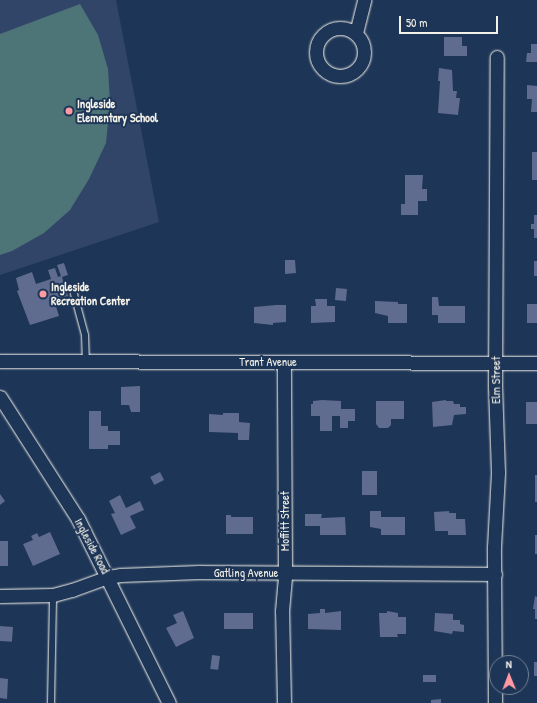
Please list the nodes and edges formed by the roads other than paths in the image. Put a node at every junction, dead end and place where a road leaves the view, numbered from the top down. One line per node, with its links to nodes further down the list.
1 (364, 0): 2 (street)
2 (356, 33)
3 (497, 57): 8 (street, Elm Street)
4 (74, 294): 6 (lane)
5 (0, 362): 6 (street, Trant Avenue)
6 (86, 362): 7 (street, Trant Avenue)
7 (284, 362): 8 (street, Trant Avenue); 11 (street, Moffitt Street)
8 (496, 363): 9 (street, Trant Avenue); 12 (street, Elm Street)
9 (537, 363)
10 (0, 398): 13 (street, Ingleside Road)
11 (285, 573): 12 (street, Gatling Avenue); 13 (street, Gatling Avenue); 18 (street, Moffitt Street)
12 (495, 574): 19 (street, Elm Street)
13 (108, 577): 14 (street, Gatling Avenue); 17 (street, Ingleside Road)
14 (53, 595): 15 (street, Gatling Avenue); 16 (lane)
15 (0, 596)
16 (51, 703)
17 (169, 703)
18 (284, 703)
19 (495, 703)

